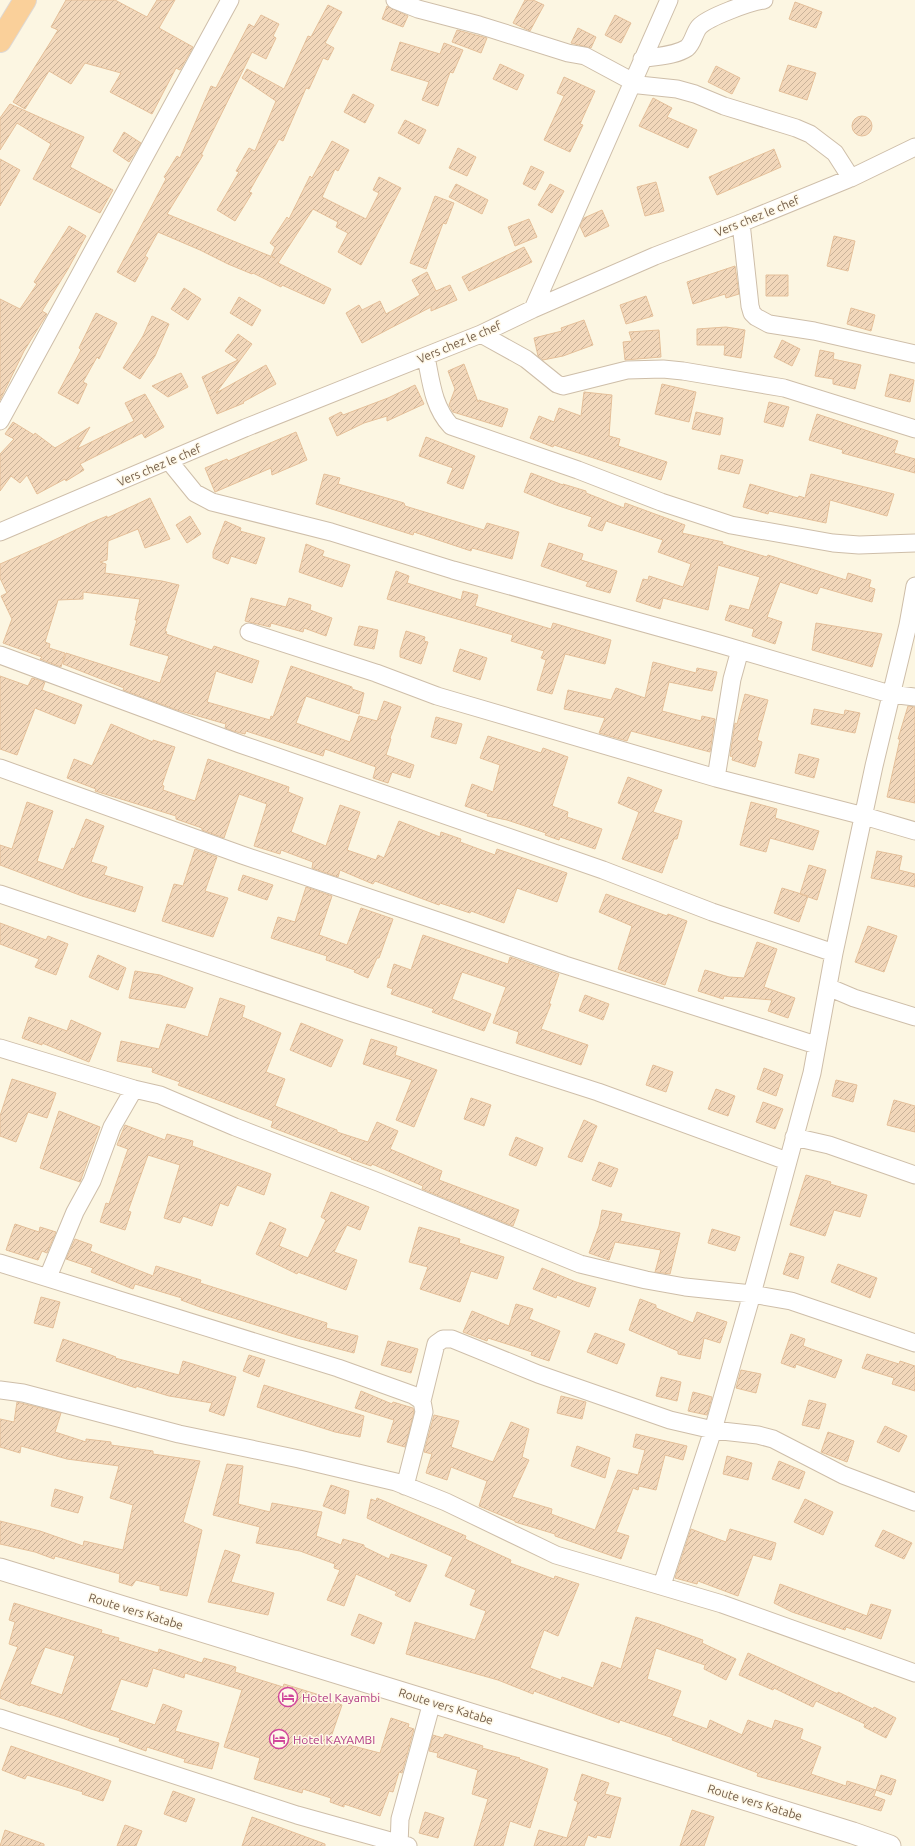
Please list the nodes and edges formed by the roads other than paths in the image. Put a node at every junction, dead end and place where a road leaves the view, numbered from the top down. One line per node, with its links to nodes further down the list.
1 (25, 0): 6 (highway)
2 (230, 0): 16 (street)
3 (395, 0): 8 (street)
4 (669, 0): 7 (street)
5 (764, 0): 7 (street)
6 (1, 38)
7 (642, 59): 8 (street)
8 (632, 82): 10 (street); 12 (street)
9 (915, 147): 10 (street, Vers chez le chef)
10 (851, 178): 11 (street, Vers chez le chef)
11 (742, 224): 12 (street, Vers chez le chef); 14 (street)
12 (533, 309): 13 (street, Vers chez le chef)
13 (481, 334): 15 (street, Vers chez le chef); 17 (street)
14 (915, 354)
15 (426, 357): 18 (street, Vers chez le chef); 20 (street)
16 (0, 421)
17 (915, 429)
18 (169, 461): 19 (street, Vers chez le chef); 23 (street)
19 (0, 532)
20 (915, 543)
21 (915, 586): 25 (street)
22 (249, 632): 28 (street)
23 (740, 650): 25 (street); 28 (street)
24 (0, 655): 32 (street)
25 (890, 694): 26 (street); 29 (street)
26 (915, 696)
27 (0, 768): 35 (street)
28 (716, 778): 29 (street)
29 (864, 816): 30 (street); 32 (street)
30 (915, 831)
31 (0, 894): 39 (street)
32 (834, 953): 33 (street)
33 (828, 988): 34 (street); 35 (street)
34 (915, 1017)
35 (816, 1045): 38 (street)
36 (0, 1048): 37 (street)
37 (134, 1089): 42 (street); 43 (street)
38 (794, 1137): 39 (street); 40 (street)
39 (787, 1161): 43 (street)
40 (915, 1175)
41 (0, 1263): 42 (street)
42 (48, 1277): 46 (street)
43 (752, 1294): 44 (street); 47 (street)
44 (915, 1343)
45 (0, 1390): 48 (street)
46 (422, 1401): 47 (street); 48 (street)
47 (713, 1430): 49 (street); 51 (street)
48 (405, 1486): 51 (street)
49 (915, 1502)
50 (0, 1570): 53 (street, Route vers Katabe)
51 (662, 1585): 52 (street)
52 (915, 1673)
53 (432, 1702): 55 (street); 56 (street, Route vers Katabe)
54 (0, 1718): 55 (street)
55 (402, 1845)
56 (890, 1846)

